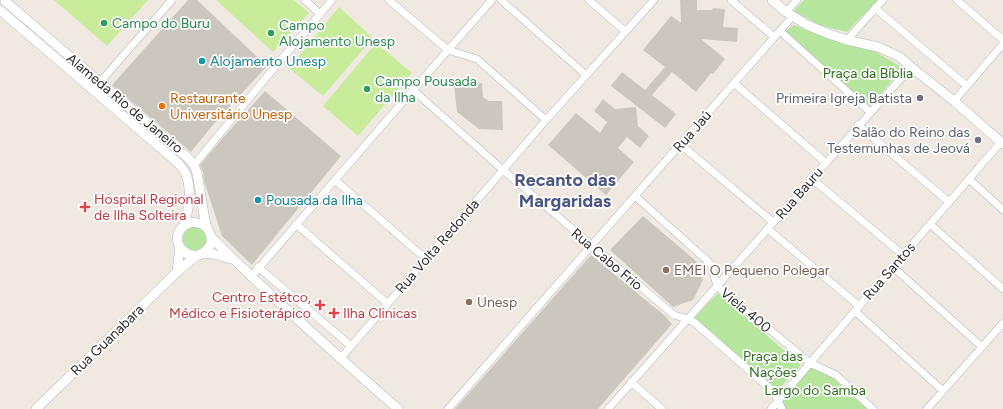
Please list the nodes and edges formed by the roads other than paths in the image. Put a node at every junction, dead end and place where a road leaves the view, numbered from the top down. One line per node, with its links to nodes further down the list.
1 (172, 0): 30 (street)
2 (305, 0): 17 (street)
3 (332, 0): 17 (street)
4 (389, 0): 25 (street)
5 (481, 0): 14 (street)
6 (501, 0): 29 (street)
7 (589, 0): 19 (street)
8 (654, 0): 19 (street, Rua Volta Redonda)
9 (731, 0): 21 (street)
10 (772, 0): 18 (street)
11 (797, 0): 18 (street, Rua Jaú)
12 (883, 0): 16 (street)
13 (957, 0): 23 (street)
14 (490, 3): 25 (street)
15 (3, 5): 30 (street, Alameda Rio de Janeiro); 52 (street, Alameda Rio de Janeiro)
16 (875, 8): 22 (street); 32 (street)
17 (320, 14): 41 (street)
18 (789, 14): 20 (street, Rua Jaú); 22 (street)
19 (625, 31): 29 (street, Rua Volta Redonda)
20 (780, 31): 21 (street, Rua Jaú); 35 (street)
21 (774, 37): 31 (street, Rua Jaú)
22 (847, 40): 28 (street)
23 (1003, 40)
24 (1003, 44): 26 (street)
25 (448, 50): 33 (street); 36 (street)
26 (997, 51): 27 (street); 32 (street)
27 (1003, 56)
28 (911, 67): 34 (street); 35 (street, Rua Bauru)
29 (586, 75): 36 (street, Rua Volta Redonda)
30 (100, 82): 41 (street, Alameda Rio de Janeiro)
31 (734, 83): 39 (street, Rua Jaú); 40 (street)
32 (967, 86): 34 (street)
33 (413, 90): 42 (street, Rua Cabo Frio); 45 (street)
34 (954, 101): 38 (street)
35 (870, 112): 37 (street, Rua Bauru)
36 (546, 120): 42 (street, Rua Volta Redonda)
37 (858, 125): 40 (street, Rua Bauru); 47 (street)
38 (1002, 143): 44 (street, Rua Santos)
39 (680, 144): 46 (street, Rua Jaú); 49 (street)
40 (826, 162): 43 (street, Rua Bauru)
41 (194, 165): 53 (street, Alameda Rio de Janeiro)
42 (503, 170): 56 (street, Rua Cabo Frio); 60 (street, Rua Volta Redonda)
43 (811, 178): 49 (street, Rua Bauru); 59 (street)
44 (969, 179): 47 (street, Rua Santos); 48 (street)
45 (335, 180): 50 (street); 60 (street)
46 (635, 196): 56 (street, Rua Jaú); 66 (street, Viela 400)
47 (949, 202): 51 (street, Rua Santos)
48 (1003, 210)
49 (773, 222): 54 (street, Rua Bauru)
50 (296, 224): 62 (street); 68 (street)
51 (930, 224): 59 (street, Rua Santos); 67 (street)
52 (184, 225): 53 (street); 57 (street, Alameda Rio de Janeiro)
53 (207, 228): 55 (street, Alameda Rio de Janeiro)
54 (768, 229): 66 (street, Rua Bauru); 69 (street)
55 (211, 237): 58 (street); 61 (street, Alameda Rio de Janeiro)
56 (591, 245): 70 (street, Rua Cabo Frio); 81 (street, Rua Jaú)
57 (180, 247): 58 (street, Alameda Rio de Janeiro); 64 (street)
58 (199, 254): 61 (street, Alameda Rio de Janeiro); 64 (street, Rua Guanabara)
59 (903, 255): 63 (street, Rua Santos)
60 (426, 259): 68 (street, Rua Volta Redonda)
61 (234, 260): 65 (street, Alameda Rio de Janeiro)
62 (258, 267): 65 (street); 72 (street)
63 (893, 267): 69 (street, Rua Santos); 73 (street)
64 (177, 272): 79 (street, Rua Guanabara)
65 (251, 277): 74 (street, Alameda Rio de Janeiro)
66 (717, 286): 70 (street, Rua Bauru); 75 (street, Viela 400)
67 (1003, 289)
68 (388, 304): 72 (street, Rua Volta Redonda)
69 (857, 309): 75 (street, Rua Santos); 77 (street)
70 (687, 319): 76 (street, Rua Bauru); 78 (street, Rua Cabo Frio)
71 (1003, 322): 73 (street)
72 (351, 346): 74 (street, Rua Volta Redonda)
73 (982, 347): 77 (street)
74 (340, 359): 80 (street, Alameda Rio de Janeiro)
75 (810, 363): 78 (street, Rua Santos); 86 (street, Viela 400)
76 (631, 382): 82 (street, Rua Bauru); 83 (street)
77 (943, 391): 87 (street)
78 (778, 401): 84 (street, Rua Santos); 85 (street, Rua Cabo Frio)
79 (36, 409)
80 (398, 409)
81 (448, 409)
82 (608, 409)
83 (662, 409)
84 (771, 409)
85 (782, 409)
86 (873, 409)
87 (927, 409)

